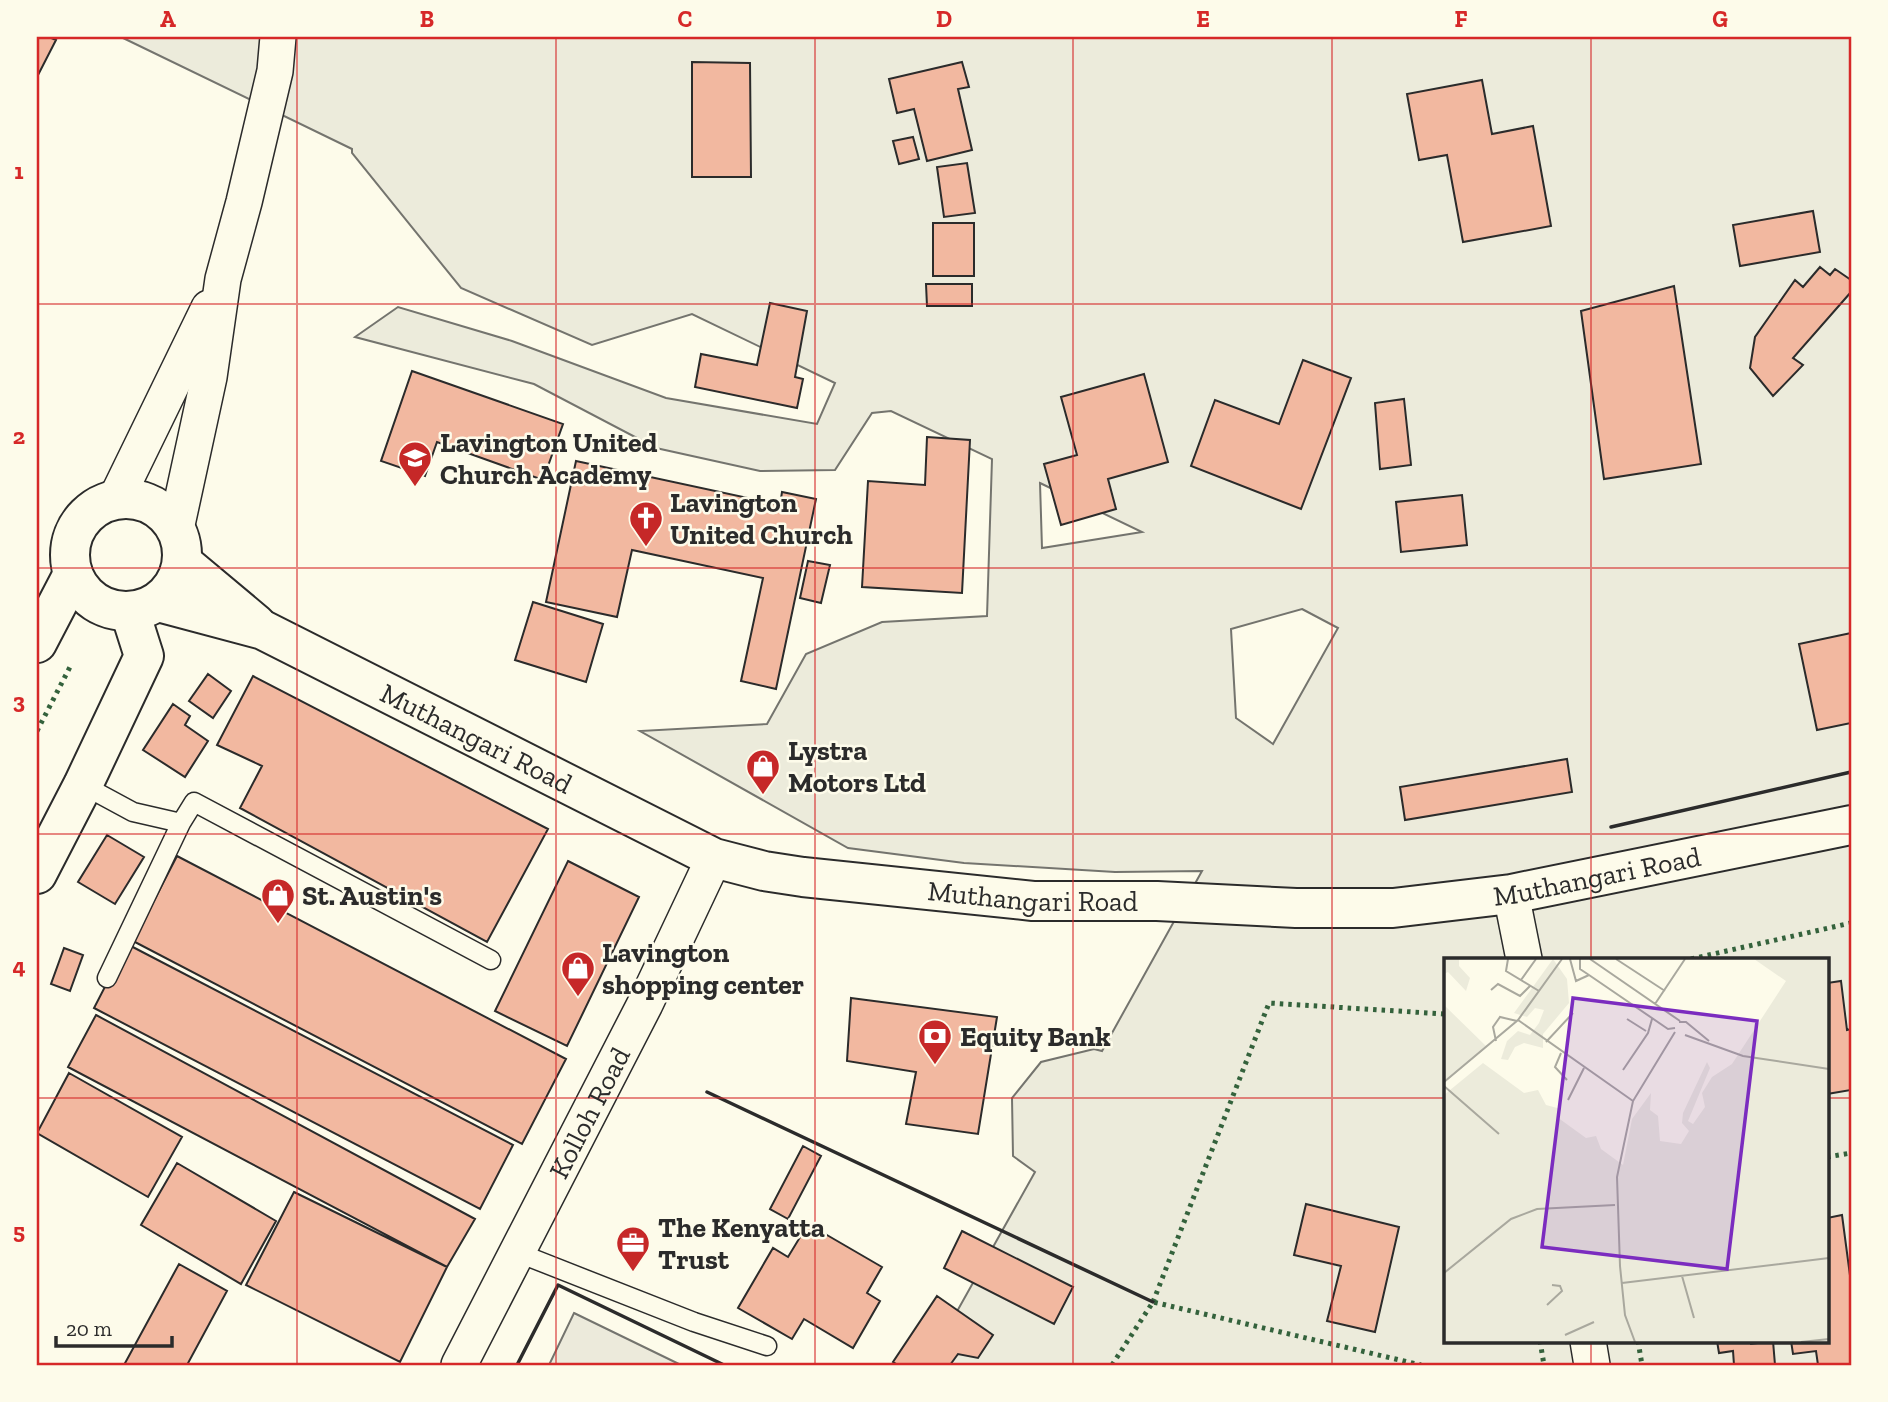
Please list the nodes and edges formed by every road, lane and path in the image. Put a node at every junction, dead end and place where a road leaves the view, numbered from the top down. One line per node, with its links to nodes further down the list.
1 (278, 37): 2 (street)
2 (223, 279): 3 (street); 4 (street)
3 (117, 499): 4 (street); 5 (street)
4 (179, 545): 6 (street); 7 (street, Muthangari Road)
5 (73, 574): 6 (street); 8 (street)
6 (144, 607): 7 (street, Muthangari Road); 9 (street)
7 (263, 630): 12 (street, Muthangari Road)
8 (37, 643)
9 (83, 785): 10 (lane); 13 (street)
10 (181, 823): 16 (lane); 17 (lane)
11 (1851, 825): 14 (street, Muthangari Road)
12 (714, 858): 14 (street, Muthangari Road); 18 (street, Kolloh Road)
13 (37, 874)
14 (1511, 894): 15 (street)
15 (1524, 958)
16 (491, 960)
17 (107, 978)
18 (516, 1252): 20 (lane); 21 (street, Kolloh Road)
19 (1588, 1342): 22 (street)
20 (767, 1346)
21 (459, 1365)
22 (1592, 1365)

